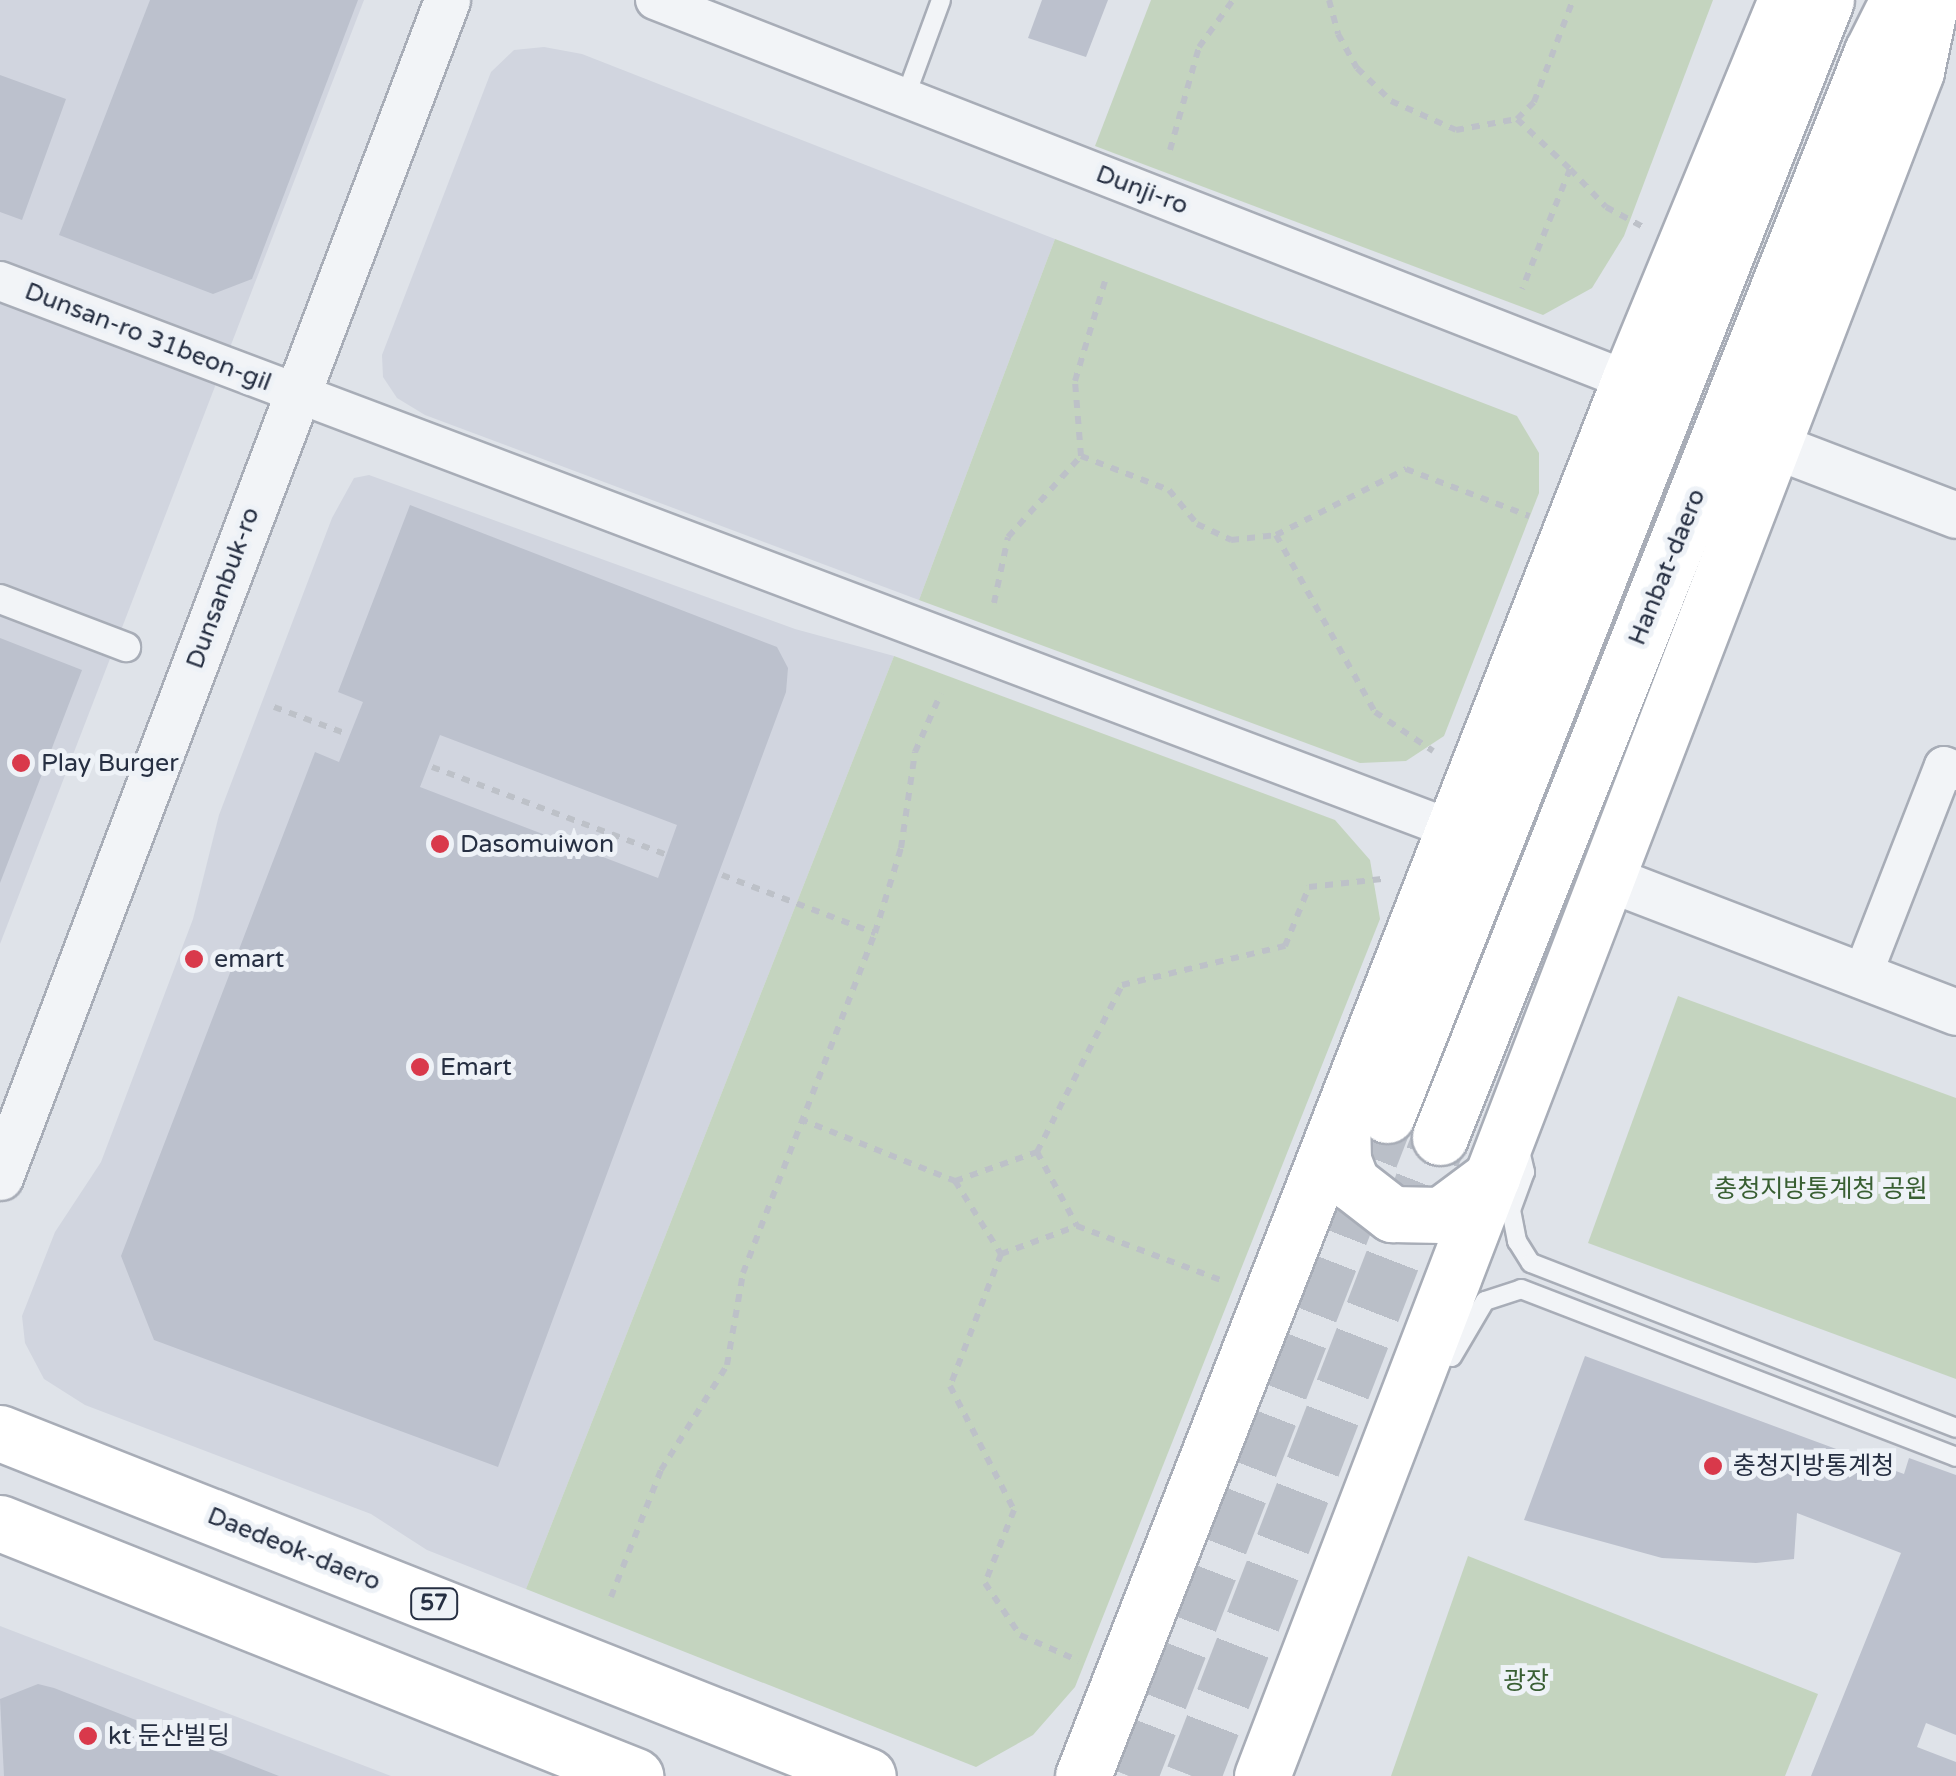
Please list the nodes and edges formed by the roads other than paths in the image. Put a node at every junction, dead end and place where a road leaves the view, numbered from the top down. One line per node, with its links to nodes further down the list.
1 (447, 0): 11 (street, Dunsanbuk-ro)
2 (655, 0): 8 (street, Dunji-ro)
3 (941, 0): 8 (lane)
4 (1786, 0): 10 (main road)
5 (1826, 0): 21 (main road)
6 (1898, 0): 23 (main road, Hanbat-daero)
7 (1931, 0): 12 (main road)
8 (905, 98): 10 (street, Dunji-ro)
9 (0, 281): 11 (street, Dunsan-ro 31beon-gil)
10 (1629, 381): 17 (main road)
11 (295, 394): 17 (street, Dunsan-ro 31beon-gil); 24 (street, Dunsanbuk-ro)
12 (1773, 445): 13 (street); 18 (main road)
13 (1956, 514)
14 (0, 598): 15 (street)
15 (126, 646)
16 (1956, 771): 19 (street)
17 (1456, 831): 21 (main road)
18 (1610, 879): 19 (street); 22 (main road)
19 (1862, 976): 20 (street)
20 (1956, 1012)
21 (1364, 1118): 25 (main road); 34 (main road)
22 (1514, 1122): 25 (main road); 27 (lane)
23 (1440, 1137)
24 (0, 1177)
25 (1492, 1178): 26 (main road)
26 (1412, 1386): 29 (lane); 31 (main road)
27 (1956, 1428)
28 (0, 1433): 33 (main road, Daedeok-daero / 57)
29 (1956, 1457)
30 (0, 1523): 32 (main road)
31 (1283, 1720): 35 (main road); 36 (main road)
32 (636, 1776)
33 (868, 1776)
34 (1083, 1776)
35 (1262, 1776)
36 (1288, 1776)

